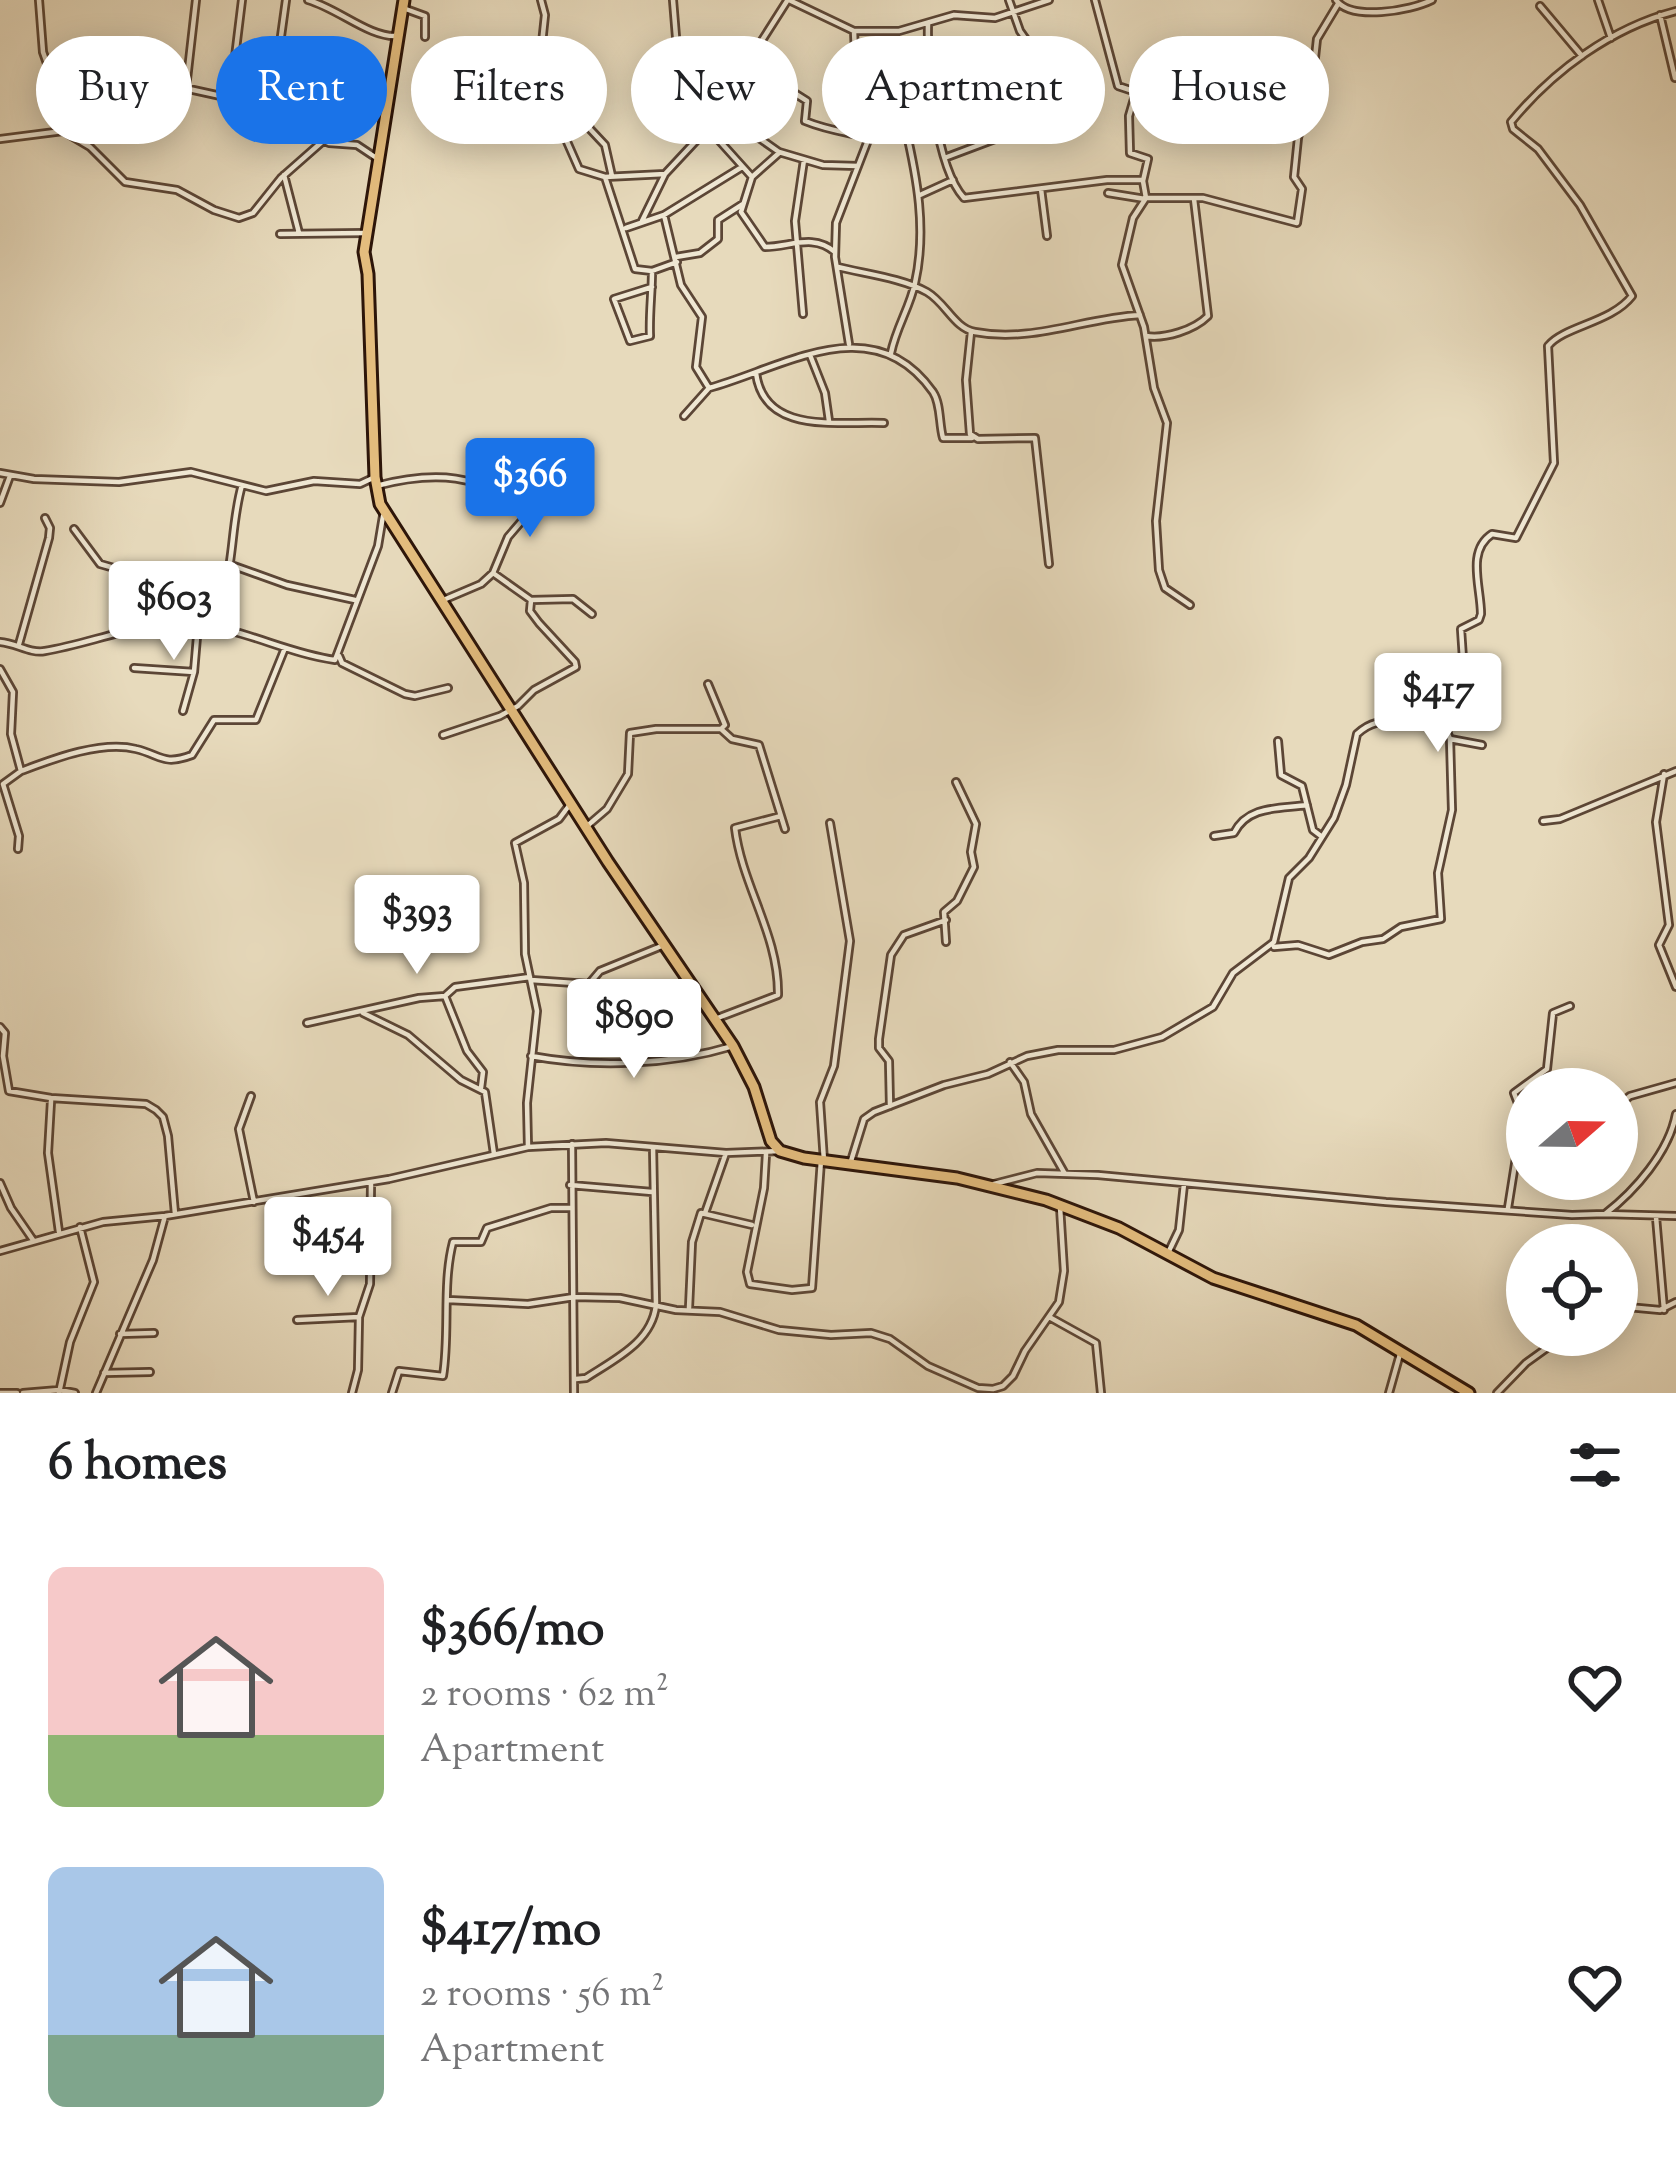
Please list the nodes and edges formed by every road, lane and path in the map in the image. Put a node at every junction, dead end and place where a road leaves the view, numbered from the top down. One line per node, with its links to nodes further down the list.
1 (39, 0): 23 (street)
2 (196, 0): 24 (street)
3 (242, 0): 25 (street)
4 (286, 0): 26 (street)
5 (308, 0): 21 (street)
6 (542, 0): 28 (street)
7 (674, 0): 29 (street)
8 (788, 0): 22 (street); 30 (street)
9 (1010, 0): 18 (street)
10 (1049, 0): 18 (street)
11 (1095, 0): 60 (street)
12 (1431, 0): 14 (street)
13 (1598, 0): 33 (street)
14 (1337, 2): 64 (street)
15 (403, 4): 21 (main road); 27 (street)
16 (1540, 6): 34 (street)
17 (1676, 11): 19 (street)
18 (1012, 12): 20 (street); 50 (street)
19 (1660, 15): 33 (street); 35 (street)
20 (928, 24): 22 (street); 32 (street)
21 (400, 31): 51 (main road)
22 (854, 31): 31 (street)
23 (42, 36)
24 (192, 36)
25 (238, 36)
26 (281, 36)
27 (425, 36)
28 (543, 36)
29 (676, 36)
30 (765, 36)
31 (854, 36)
32 (929, 36)
33 (1611, 38): 34 (street)
34 (1582, 56): 126 (street)
35 (1675, 78)
36 (798, 95): 37 (street)
37 (822, 126)
38 (0, 139): 56 (street)
39 (319, 144): 56 (street)
40 (350, 144): 51 (street)
41 (568, 144): 57 (street)
42 (603, 144): 57 (street)
43 (693, 144): 55 (street)
44 (721, 144): 54 (street)
45 (766, 144): 49 (street)
46 (866, 144): 53 (street)
47 (909, 144): 63 (street)
48 (944, 144): 50 (street)
49 (779, 152): 52 (street); 58 (street)
50 (947, 157): 59 (street)
51 (378, 159): 71 (main road)
52 (804, 160): 53 (street); 74 (street)
53 (860, 166): 75 (street)
54 (742, 167): 58 (street); 67 (street)
55 (665, 174): 57 (street); 68 (street)
56 (284, 175): 70 (street)
57 (609, 177): 69 (street)
58 (752, 177): 66 (street)
59 (953, 180): 61 (street); 63 (street)
60 (1143, 181): 61 (street); 65 (street)
61 (1041, 189): 73 (street)
62 (1108, 193): 65 (street)
63 (920, 195): 79 (street)
64 (1194, 197): 65 (street); 84 (street)
65 (1146, 199): 82 (street)
66 (743, 204): 74 (street); 76 (street)
67 (664, 215): 68 (street); 76 (street)
68 (642, 222): 69 (street)
69 (623, 229): 78 (street)
70 (299, 233): 71 (street); 72 (street)
71 (365, 233): 96 (main road)
72 (280, 234)
73 (1047, 236)
74 (797, 241): 75 (street); 81 (street)
75 (835, 252): 77 (street)
76 (677, 260): 78 (street); 89 (street)
77 (836, 266): 79 (street); 85 (street)
78 (652, 271): 80 (street)
79 (915, 286): 83 (street); 86 (street)
80 (652, 287): 80 (street)
81 (803, 314)
82 (1140, 315): 83 (street); 84 (street)
83 (971, 332): 93 (street)
84 (1146, 336): 110 (street)
85 (849, 344): 86 (street); 87 (street)
86 (890, 354): 93 (street)
87 (810, 355): 88 (street); 91 (street)
88 (756, 373): 89 (street); 91 (street)
89 (709, 388): 90 (street)
90 (684, 416)
91 (829, 421): 92 (street)
92 (884, 423)
93 (972, 438): 104 (street)
94 (0, 473): 95 (street)
95 (10, 476): 97 (street); 99 (street)
96 (375, 481): 97 (street); 100 (street); 101 (main road)
97 (242, 485): 105 (street)
98 (544, 495): 100 (street)
99 (0, 503)
100 (529, 511): 106 (street)
101 (384, 515): 107 (street); 109 (main road)
102 (45, 518): 116 (street)
103 (74, 529): 114 (street)
104 (1049, 563)
105 (232, 565): 107 (street); 113 (street)
106 (494, 573): 108 (street); 109 (street)
107 (355, 600): 118 (street)
108 (531, 600): 111 (street); 124 (street)
109 (440, 601): 124 (main road)
110 (1190, 604)
111 (592, 614)
112 (198, 625): 113 (street); 114 (street); 121 (street)
113 (208, 626): 117 (street)
114 (152, 629): 116 (street)
115 (0, 642): 116 (street)
116 (19, 644)
117 (285, 648): 118 (street); 132 (street)
118 (339, 656): 123 (street)
119 (134, 668): 121 (street)
120 (0, 669): 132 (street)
121 (194, 672): 125 (street)
122 (708, 684): 127 (street)
123 (448, 688)
124 (511, 709): 128 (street); 136 (main road)
125 (183, 711)
126 (1439, 711): 129 (street); 144 (street)
127 (721, 729): 138 (street); 141 (street)
128 (442, 735)
129 (1450, 739): 131 (street); 149 (street)
130 (1279, 741): 137 (street)
131 (1482, 746)
132 (21, 771): 145 (street)
133 (1676, 771): 134 (street)
134 (1664, 774): 139 (street); 151 (street)
135 (956, 782): 146 (street)
136 (571, 803): 141 (main road); 150 (street)
137 (1307, 805): 143 (street); 144 (street)
138 (781, 816): 142 (street); 155 (street)
139 (1543, 821)
140 (830, 823): 176 (street)
141 (586, 827): 148 (main road)
142 (785, 829)
143 (1214, 836)
144 (1321, 836): 149 (street)
145 (18, 849)
146 (946, 920): 147 (street); 167 (street)
147 (946, 942)
148 (664, 945): 150 (street); 155 (main road)
149 (1270, 948): 160 (street)
150 (531, 978): 152 (street); 159 (street)
151 (1676, 987)
152 (445, 996): 154 (street); 163 (street)
153 (1570, 1006): 161 (street)
154 (360, 1012): 156 (street); 163 (street)
155 (715, 1019): 158 (main road)
156 (307, 1023)
157 (0, 1028): 166 (street)
158 (733, 1046): 159 (street); 172 (main road)
159 (531, 1056): 170 (street)
160 (1010, 1062): 167 (street); 178 (street)
161 (1546, 1068)
162 (1676, 1083): 164 (street)
163 (481, 1088): 174 (street)
164 (1638, 1094)
165 (250, 1096): 186 (street)
166 (51, 1099): 191 (street); 198 (street)
167 (890, 1106): 177 (street)
168 (1676, 1114): 192 (street)
169 (572, 1144): 170 (street); 171 (street); 182 (street)
170 (528, 1147): 174 (street)
171 (653, 1147): 173 (street); 184 (street)
172 (780, 1151): 175 (street); 176 (main road)
173 (726, 1153): 175 (street); 190 (street)
174 (494, 1154): 179 (street)
175 (766, 1154): 196 (street)
176 (823, 1161): 177 (main road); 196 (street)
177 (850, 1164): 183 (main road)
178 (1066, 1176): 181 (street); 183 (street)
179 (371, 1182): 186 (street); 209 (street)
180 (0, 1183): 199 (street)
181 (1184, 1184): 189 (street); 201 (street)
182 (570, 1185): 184 (street); 188 (street)
183 (988, 1185): 187 (main road)
184 (652, 1192): 205 (street)
185 (1509, 1200): 189 (street)
186 (254, 1202): 191 (street)
187 (1060, 1205): 201 (main road); 210 (street)
188 (572, 1208): 202 (street); 203 (street)
189 (1508, 1208): 192 (street)
190 (705, 1213): 196 (street); 206 (street)
191 (175, 1214): 193 (street)
192 (1605, 1214): 195 (street)
193 (165, 1216): 197 (street); 213 (street)
194 (1676, 1216): 195 (street)
195 (1656, 1217): 208 (street)
196 (754, 1225)
197 (80, 1227): 198 (street); 219 (street)
198 (59, 1232): 199 (street)
199 (33, 1240): 200 (street)
200 (0, 1250)
201 (1166, 1256): 214 (main road)
202 (574, 1297): 203 (street); 205 (street); 218 (street)
203 (448, 1300): 225 (street)
204 (1676, 1302): 208 (street)
205 (656, 1305): 206 (street); 218 (street)
206 (689, 1308): 210 (street)
207 (1638, 1308): 208 (street)
208 (1664, 1310)
209 (359, 1316): 211 (street); 224 (street)
210 (1051, 1318): 227 (street)
211 (297, 1320)
212 (154, 1333): 213 (street)
213 (120, 1334): 217 (street)
214 (1400, 1354): 228 (street); 229 (main road)
215 (1536, 1356): 230 (street)
216 (151, 1372): 217 (street)
217 (104, 1373): 223 (street)
218 (576, 1379): 226 (street)
219 (59, 1391): 221 (street); 222 (street)
220 (0, 1393): 221 (street)
221 (20, 1393)
222 (75, 1393)
223 (96, 1393)
224 (352, 1393)
225 (392, 1393)
226 (574, 1393)
227 (1101, 1393)
228 (1389, 1393)
229 (1469, 1393)
230 (1497, 1393)

